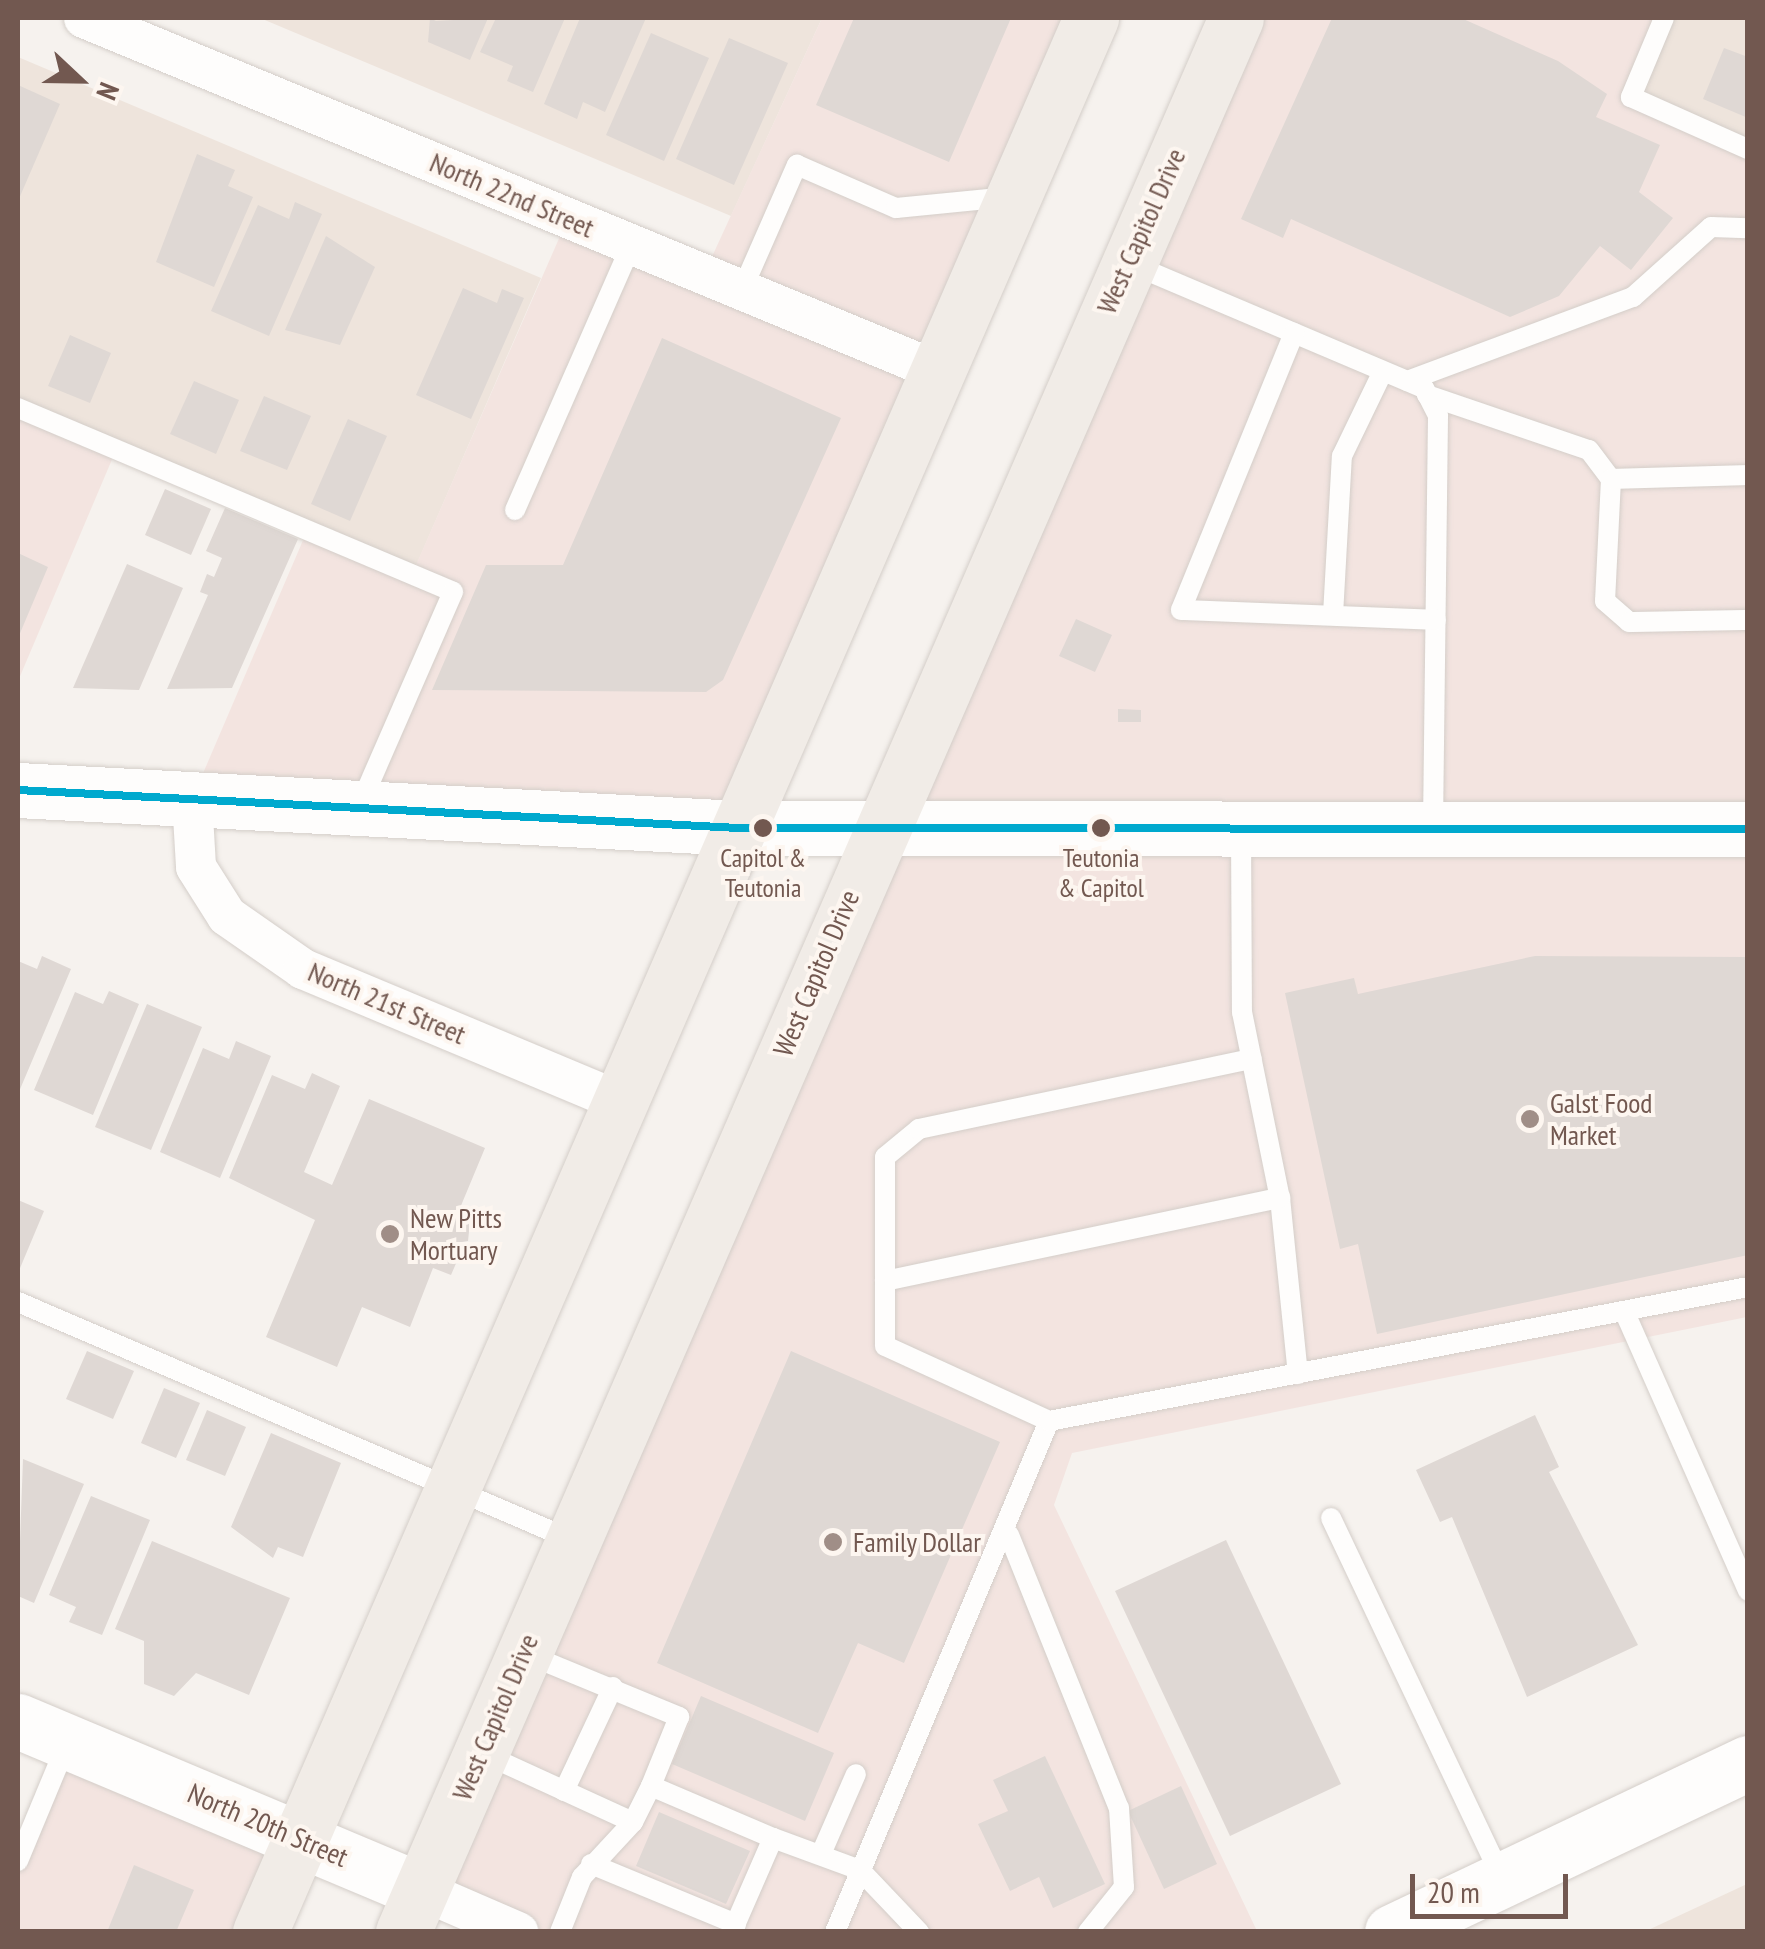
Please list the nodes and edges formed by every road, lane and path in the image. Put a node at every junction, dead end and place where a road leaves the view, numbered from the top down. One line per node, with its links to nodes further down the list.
1 (84, 18): 8 (street, North 22nd Street)
2 (1091, 18): 6 (main road)
3 (1234, 18): 9 (main road, West Capitol Drive)
4 (1662, 18): 5 (lane)
5 (1748, 149)
6 (1014, 197): 10 (lane); 13 (main road)
7 (1748, 228): 14 (lane)
8 (632, 244): 10 (street, North 22nd Street); 19 (lane)
9 (1128, 262): 11 (lane); 27 (main road, West Capitol Drive)
10 (742, 290): 13 (street, North 22nd Street)
11 (1294, 333): 12 (lane); 20 (lane)
12 (1383, 370): 14 (lane); 20 (lane)
13 (940, 372): 26 (main road)
14 (1407, 381): 15 (lane)
15 (1427, 395): 18 (lane); 21 (lane)
16 (18, 408): 25 (lane)
17 (1748, 475): 18 (lane)
18 (1611, 478): 22 (lane)
19 (515, 510)
20 (1332, 615): 21 (lane)
21 (1436, 620): 29 (lane)
22 (1748, 620)
23 (18, 790): 24 (main road)
24 (192, 799): 25 (main road); 32 (street, North 21st Street)
25 (358, 808): 26 (main road)
26 (738, 828): 27 (main road); 32 (main road)
27 (878, 828): 28 (main road); 43 (main road, West Capitol Drive)
28 (1241, 828): 29 (main road); 31 (lane)
29 (1433, 828): 30 (main road)
30 (1748, 829)
31 (1252, 1059): 33 (lane); 34 (lane)
32 (616, 1100): 40 (main road)
33 (1280, 1198): 34 (lane); 38 (lane)
34 (885, 1281): 39 (lane)
35 (1748, 1287): 37 (lane)
36 (18, 1302): 40 (lane)
37 (1625, 1313): 38 (lane); 44 (lane)
38 (1298, 1374): 39 (lane)
39 (1049, 1421): 42 (lane)
40 (452, 1486): 43 (lane); 56 (main road)
41 (1330, 1518): 61 (lane)
42 (1008, 1534): 60 (lane); 69 (lane)
43 (572, 1540): 45 (main road, West Capitol Drive)
44 (1748, 1592)
45 (523, 1652): 46 (lane); 49 (main road, West Capitol Drive)
46 (613, 1687): 52 (lane); 53 (lane)
47 (18, 1720): 48 (main road, North 20th Street)
48 (68, 1742): 56 (main road, North 20th Street); 58 (lane)
49 (480, 1752): 53 (lane); 62 (main road, West Capitol Drive)
50 (1748, 1763): 61 (main road)
51 (856, 1774): 57 (lane)
52 (651, 1786): 54 (lane); 55 (lane)
53 (564, 1791): 54 (lane)
54 (633, 1822): 59 (lane)
55 (773, 1838): 57 (lane); 63 (lane)
56 (300, 1839): 62 (main road, North 20th Street); 64 (main road)
57 (822, 1854): 60 (lane)
58 (18, 1861)
59 (592, 1864): 63 (lane); 66 (lane)
60 (860, 1870): 67 (lane); 68 (lane)
61 (1501, 1878): 70 (main road)
62 (412, 1911): 65 (street, North 20th Street)
63 (734, 1928)
64 (260, 1932)
65 (518, 1932)
66 (560, 1932)
67 (835, 1932)
68 (918, 1932)
69 (1088, 1932)
70 (1392, 1932)

